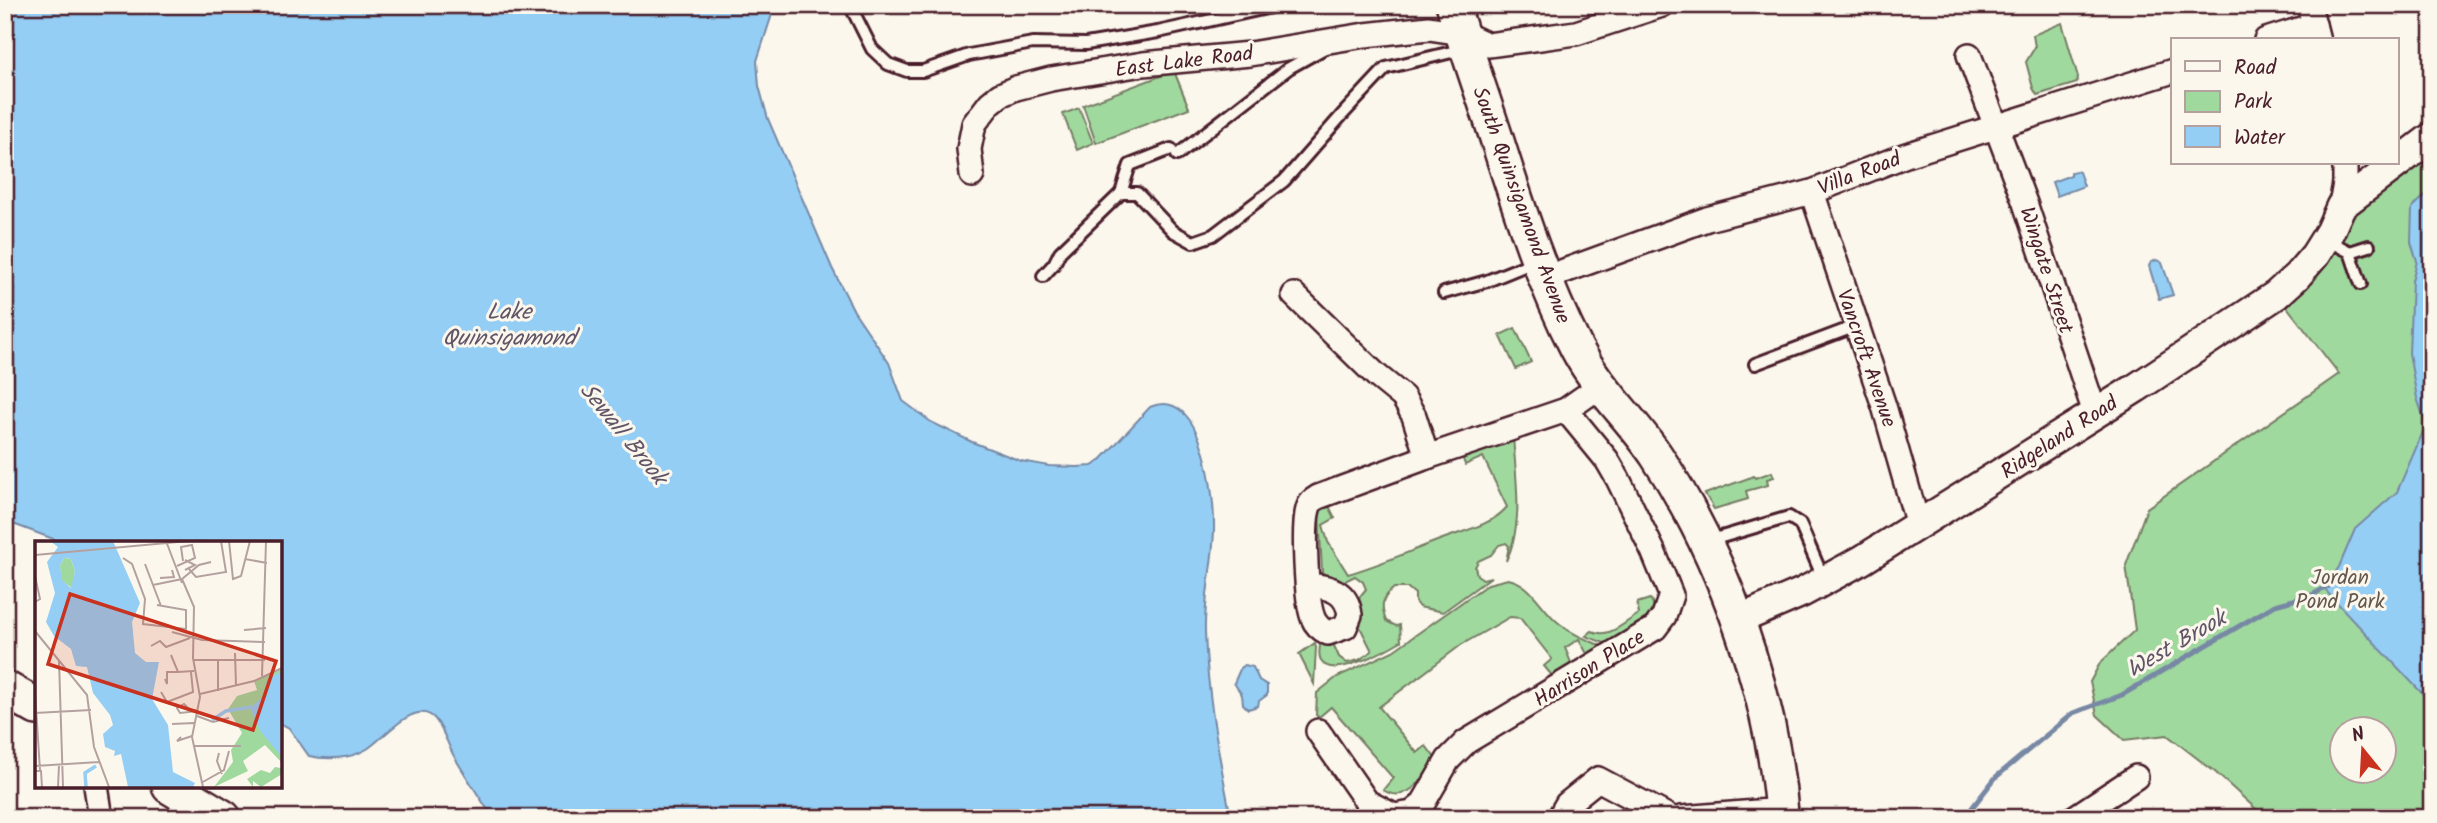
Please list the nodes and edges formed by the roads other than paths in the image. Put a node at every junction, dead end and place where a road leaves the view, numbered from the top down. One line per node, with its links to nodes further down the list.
1 (850, 5): 2 (lane)
2 (1279, 5)
3 (1662, 5): 5 (street, East Lake Road)
4 (2313, 23): 6 (street)
5 (1460, 29): 7 (street, East Lake Road); 17 (lane); 21 (main road, South Quinsigamond Avenue)
6 (2272, 38)
7 (1341, 39): 15 (street, East Lake Road); 17 (lane)
8 (1969, 55): 10 (street, Wingate Street)
9 (2171, 72): 10 (street, Villa Road)
10 (1997, 127): 16 (street, Villa Road); 30 (street, Wingate Street)
11 (2432, 137): 12 (street)
12 (2398, 163)
13 (2344, 164): 18 (street)
14 (2396, 164): 18 (street)
15 (972, 175)
16 (1812, 192): 21 (street, Villa Road); 26 (street, Vancroft Avenue)
17 (1121, 193): 22 (lane)
18 (2341, 206): 19 (street, Ridgeland Road)
19 (2337, 246): 20 (lane); 23 (lane); 30 (street, Ridgeland Road)
20 (2370, 246)
21 (1542, 269): 24 (lane); 28 (main road, South Quinsigamond Avenue)
22 (1043, 276)
23 (2361, 284)
24 (1444, 293)
25 (1294, 295): 31 (street)
26 (1856, 326): 27 (lane); 32 (street, Vancroft Avenue)
27 (1755, 364)
28 (1600, 386): 29 (street); 33 (main road, South Quinsigamond Avenue)
29 (1566, 410): 31 (street); 39 (street, Harrison Place)
30 (2095, 413): 32 (street, Ridgeland Road)
31 (1427, 457): 35 (street)
32 (1918, 525): 34 (street, Ridgeland Road)
33 (1705, 542): 34 (lane); 36 (main road, South Quinsigamond Avenue)
34 (1824, 581): 36 (street, Ridgeland Road)
35 (1309, 585)
36 (1738, 620): 43 (main road, South Quinsigamond Avenue)
37 (5, 689): 38 (main road)
38 (35, 706)
39 (1318, 730)
40 (2136, 777): 49 (street)
41 (96, 788): 44 (street)
42 (173, 788): 45 (main road)
43 (1777, 815): 48 (street)
44 (101, 818)
45 (223, 818)
46 (1559, 818): 47 (street)
47 (1671, 818)
48 (1681, 818)
49 (2074, 818)

